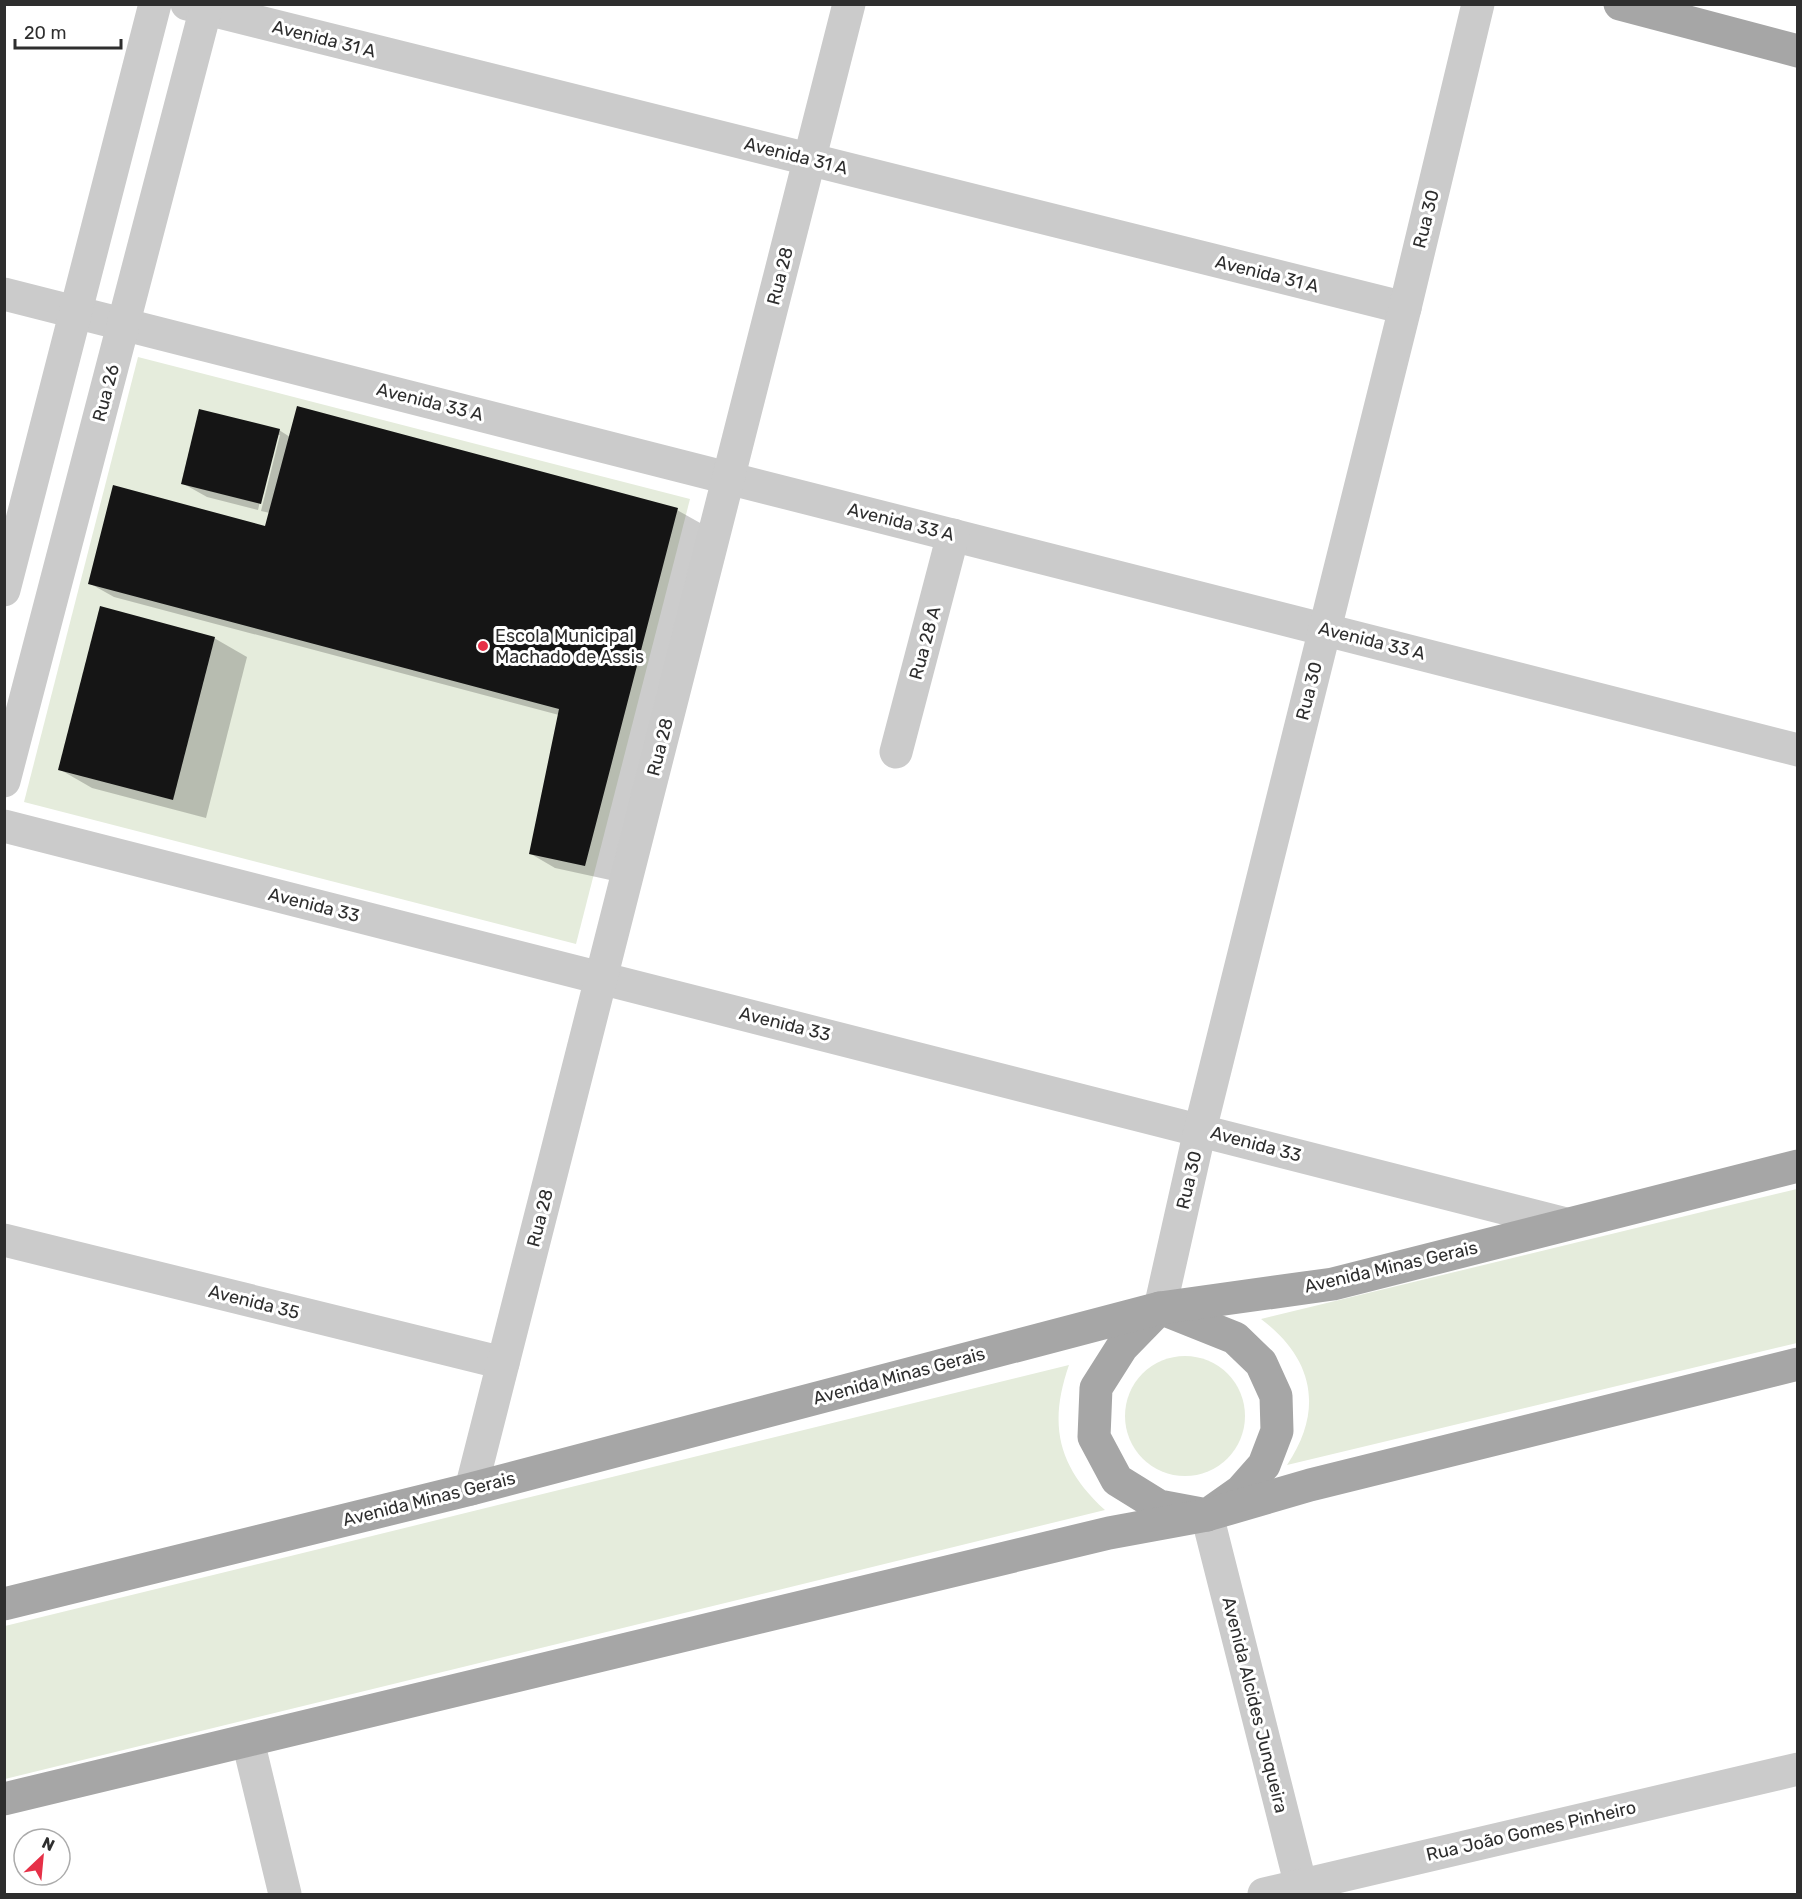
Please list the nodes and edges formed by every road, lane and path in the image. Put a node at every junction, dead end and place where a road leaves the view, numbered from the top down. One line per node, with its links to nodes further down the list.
1 (155, 4): 10 (street)
2 (849, 4): 7 (street, Rua 28)
3 (1478, 4): 9 (street, Rua 30)
4 (1620, 4): 6 (main road)
5 (200, 6): 7 (street, Avenida 31 A); 11 (street, Rua 26)
6 (1797, 51)
7 (810, 159): 9 (street, Avenida 31 A); 12 (street, Rua 28)
8 (4, 294): 10 (street, Avenida 33 A)
9 (1405, 308): 17 (street, Rua 30)
10 (76, 312): 11 (street, Avenida 33 A); 14 (street)
11 (124, 324): 12 (street, Avenida 33 A); 15 (street, Rua 26)
12 (728, 478): 13 (street, Avenida 33 A); 22 (street, Rua 28)
13 (953, 535): 17 (street, Avenida 33 A); 19 (street, Rua 28 A)
14 (14, 554): 15 (street); 16 (street)
15 (61, 565): 20 (street, Rua 26)
16 (4, 590)
17 (1325, 629): 18 (street, Avenida 33 A); 23 (street, Rua 30)
18 (1797, 750)
19 (896, 752)
20 (4, 781)
21 (4, 826): 22 (street, Avenida 33)
22 (601, 978): 23 (street, Avenida 33); 28 (street, Rua 28)
23 (1200, 1130): 25 (street, Avenida 33); 27 (street, Rua 30)
24 (1797, 1166): 25 (main road, Avenida Minas Gerais)
25 (1566, 1224): 27 (main road, Avenida Minas Gerais)
26 (4, 1240): 28 (street, Avenida 35)
27 (1160, 1308): 30 (main road, Avenida Minas Gerais); 31 (main road); 31 (main road)
28 (503, 1363): 30 (street, Rua 28)
29 (1796, 1369): 31 (main road)
30 (471, 1489): 32 (main road, Avenida Minas Gerais)
31 (1207, 1515): 33 (main road); 36 (street, Avenida Alcides Junqueira)
32 (4, 1604)
33 (248, 1741): 35 (main road); 37 (street)
34 (1797, 1769): 36 (street, Rua João Gomes Pinheiro)
35 (4, 1799)
36 (1302, 1890): 38 (street, Rua João Gomes Pinheiro)
37 (285, 1894)
38 (1264, 1894)

